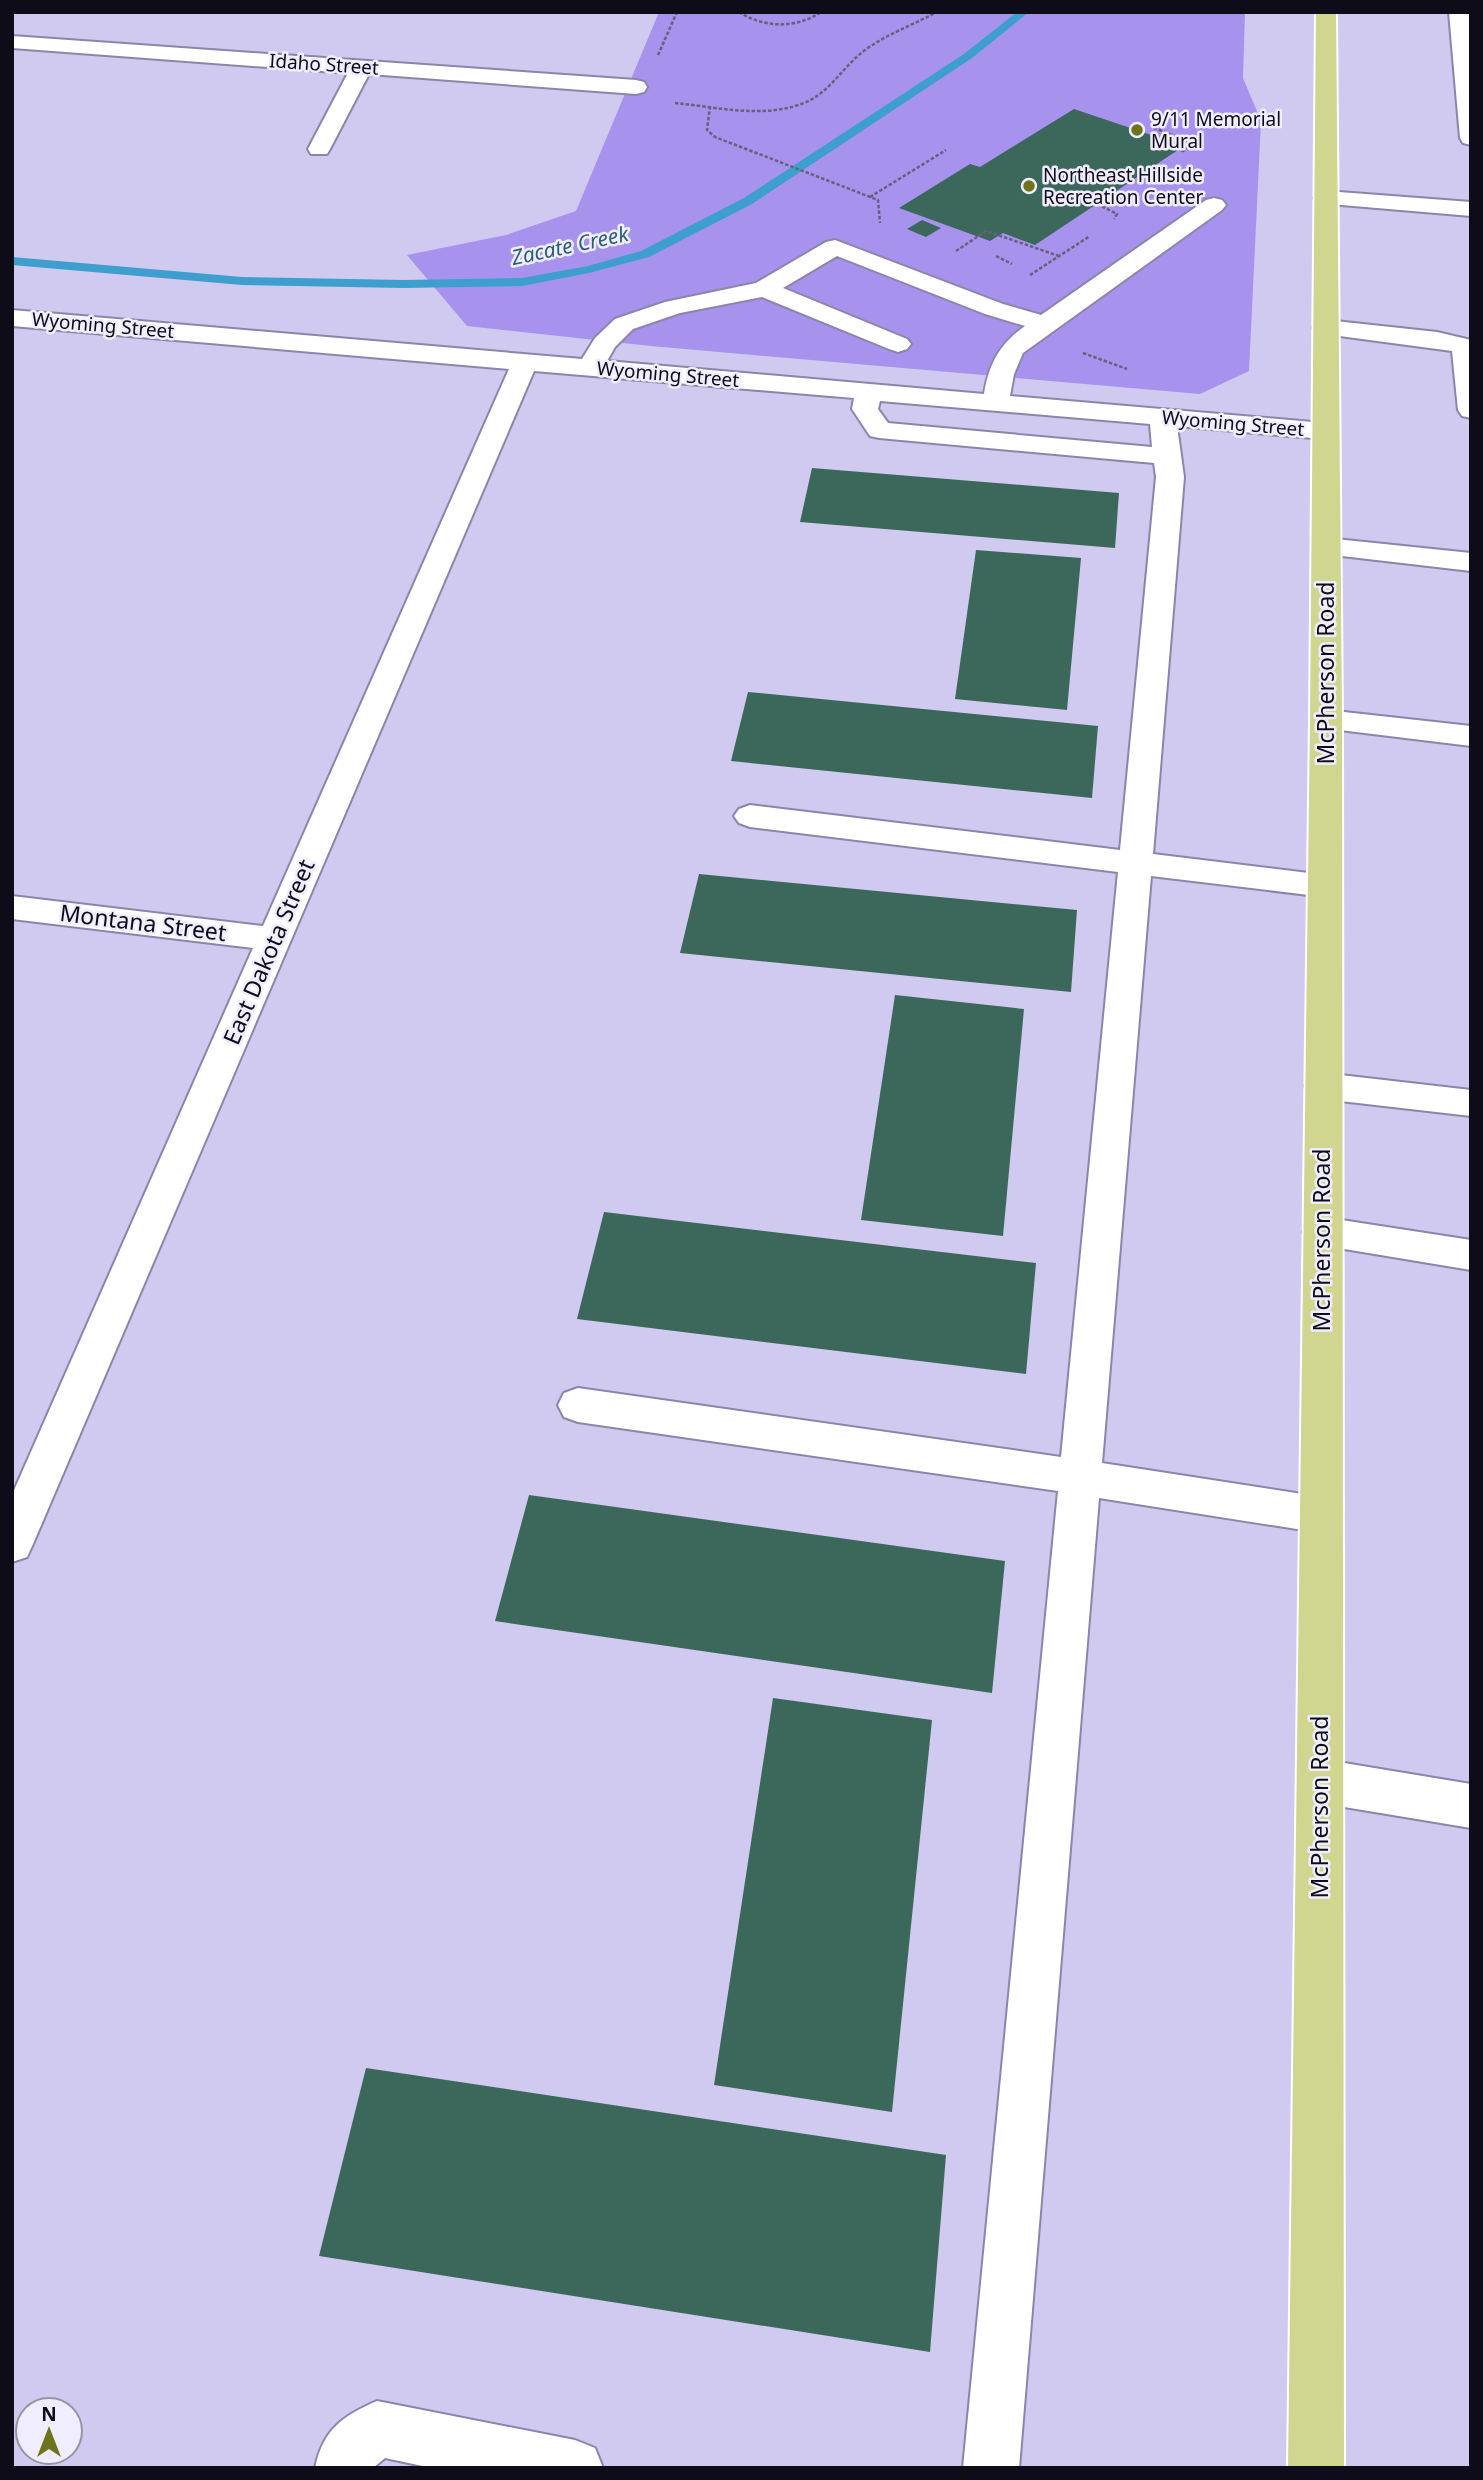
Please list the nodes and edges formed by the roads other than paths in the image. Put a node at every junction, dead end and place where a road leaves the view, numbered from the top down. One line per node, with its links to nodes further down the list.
1 (1326, 12): 9 (main road, McPherson Road)
2 (1459, 12): 5 (street)
3 (12, 42): 4 (street, Idaho Street)
4 (362, 67): 6 (street, Idaho Street); 8 (street)
5 (1468, 84): 7 (street)
6 (636, 87)
7 (1471, 138)
8 (318, 149)
9 (1326, 198): 11 (street); 15 (main road, McPherson Road)
10 (1214, 205): 14 (street)
11 (1471, 209)
12 (764, 289): 14 (street); 16 (street); 19 (street)
13 (12, 318): 18 (street, Wyoming Street)
14 (1045, 324): 21 (street)
15 (1326, 328): 17 (street); 23 (main road, McPherson Road)
16 (898, 344)
17 (1468, 347): 22 (street)
18 (525, 361): 19 (street, Wyoming Street); 33 (street, East Dakota Street)
19 (591, 367): 20 (street, Wyoming Street)
20 (869, 391): 21 (street, Wyoming Street); 24 (street)
21 (996, 402): 24 (street, Wyoming Street)
22 (1471, 410)
23 (1324, 431): 24 (street, Wyoming Street); 25 (main road, McPherson Road)
24 (1164, 436): 30 (street)
25 (1326, 547): 26 (street); 27 (main road, McPherson Road)
26 (1471, 562)
27 (1326, 720): 28 (street); 31 (main road, McPherson Road)
28 (1471, 736)
29 (750, 816): 30 (street)
30 (1135, 863): 31 (street); 39 (street)
31 (1325, 886): 34 (main road, McPherson Road)
32 (12, 908): 33 (street, Montana Street)
33 (275, 939): 41 (street, East Dakota Street)
34 (1323, 1086): 35 (street); 36 (main road, McPherson Road)
35 (1471, 1103)
36 (1322, 1231): 37 (street); 40 (main road, McPherson Road)
37 (1471, 1255)
38 (578, 1405): 39 (street)
39 (1080, 1477): 40 (street); 46 (street)
40 (1322, 1515): 42 (main road, McPherson Road)
41 (16, 1525)
42 (1320, 1781): 43 (street); 47 (main road, McPherson Road)
43 (1471, 1805)
44 (343, 2468): 45 (street)
45 (575, 2468)
46 (991, 2468)
47 (1316, 2468)

